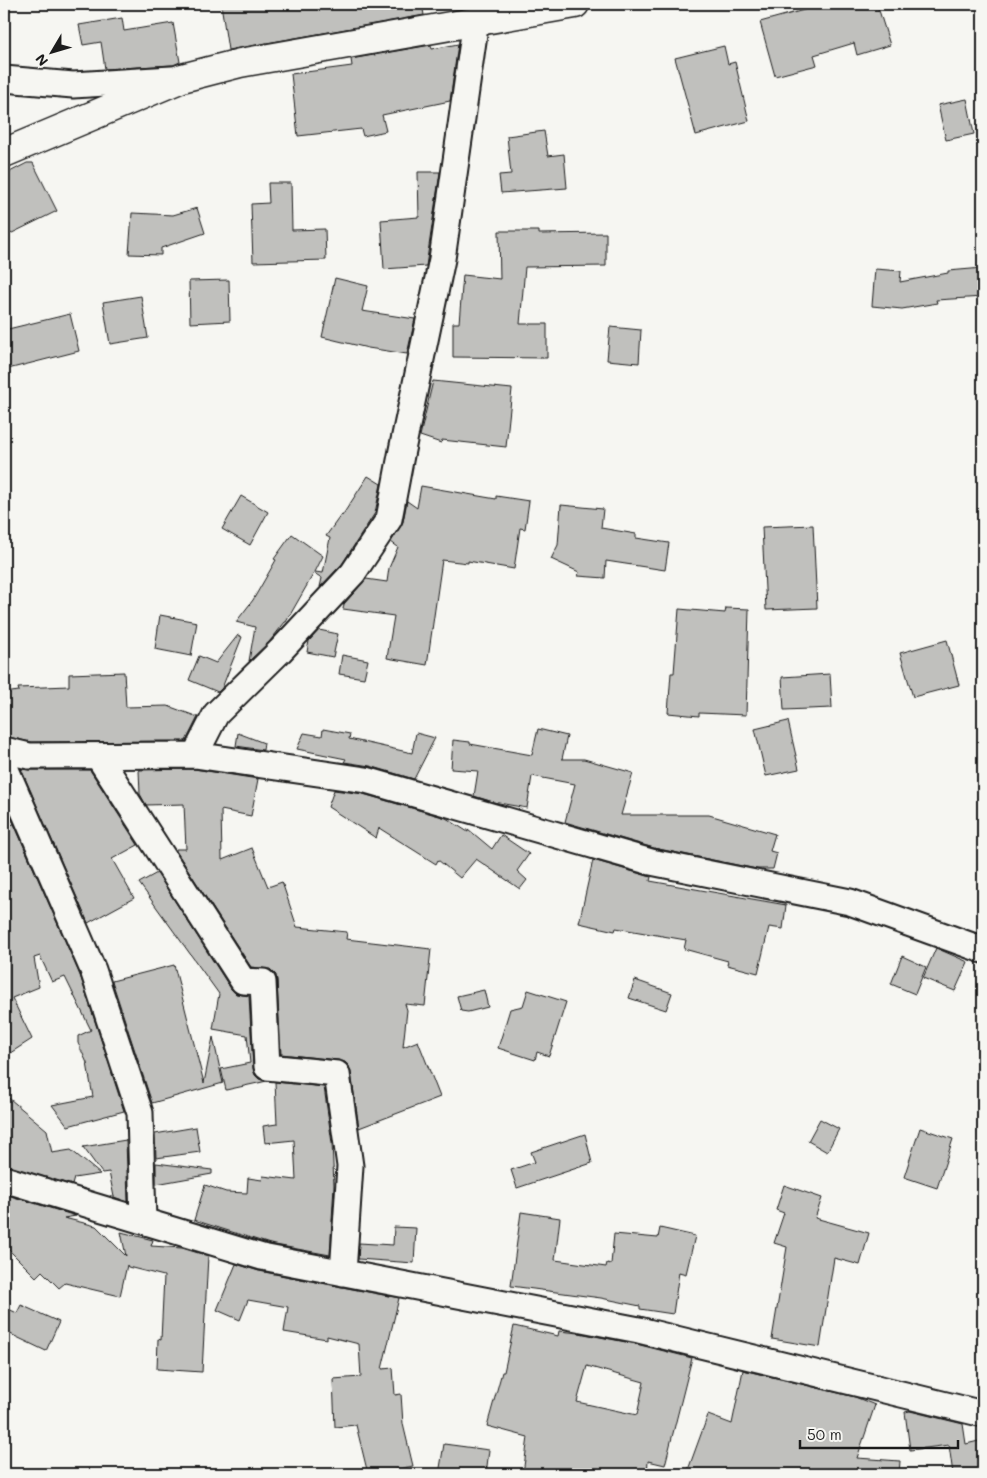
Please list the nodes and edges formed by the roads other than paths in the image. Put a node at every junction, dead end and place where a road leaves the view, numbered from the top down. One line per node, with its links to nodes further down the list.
1 (575, 4): 2 (street)
2 (476, 20): 3 (street); 7 (street)
3 (182, 78): 4 (street); 5 (street)
4 (4, 79)
5 (4, 153)
6 (4, 750): 8 (street)
7 (195, 755): 8 (street); 10 (street)
8 (98, 756): 13 (street)
9 (4, 765): 12 (street)
10 (983, 950)
11 (4, 1179): 12 (street)
12 (143, 1221): 13 (street)
13 (343, 1273): 14 (street)
14 (983, 1414)

